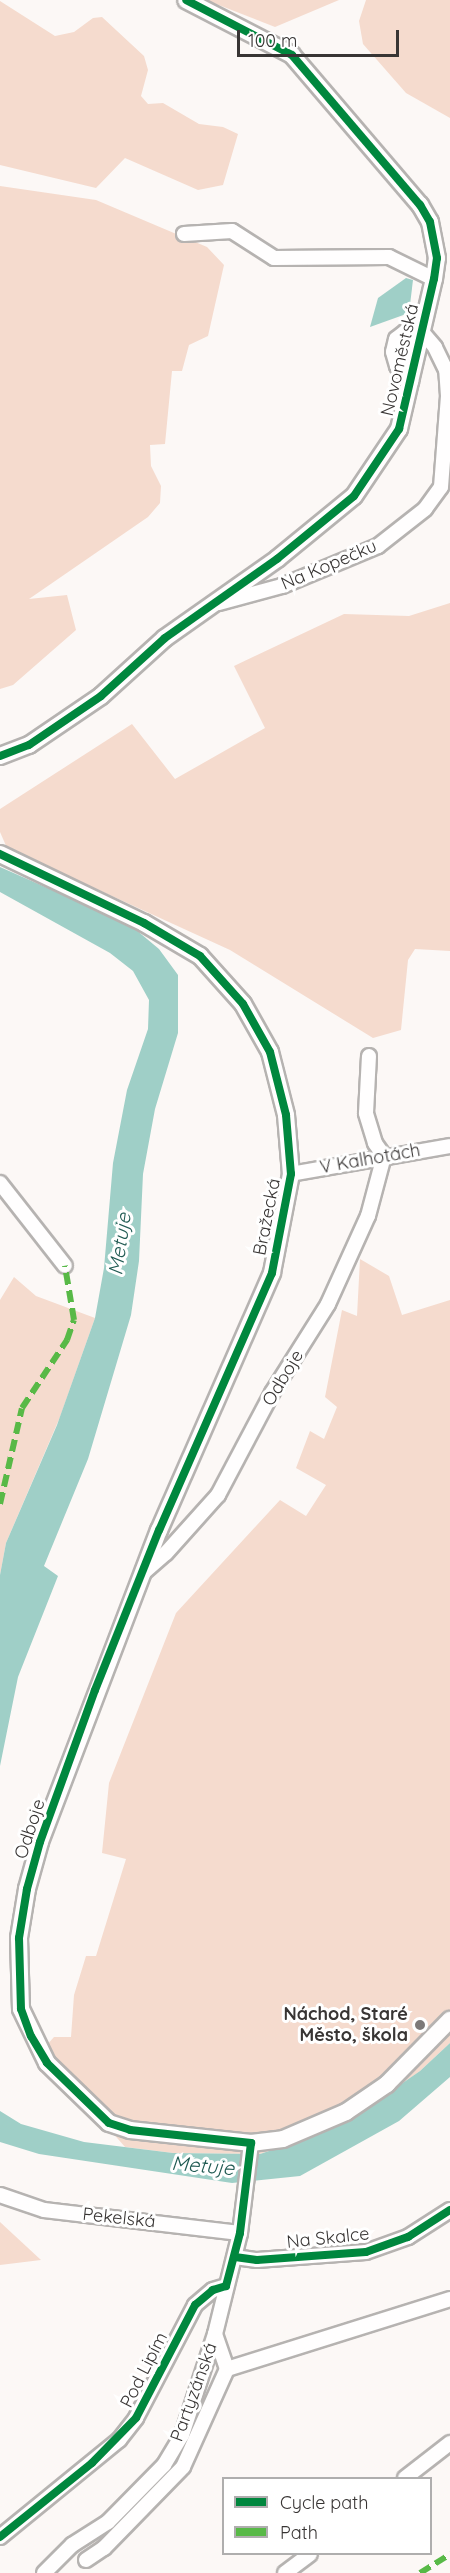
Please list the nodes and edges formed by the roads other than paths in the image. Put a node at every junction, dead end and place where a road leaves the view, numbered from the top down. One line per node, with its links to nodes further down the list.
1 (186, 0): 3 (street, Novoměstská)
2 (184, 234): 3 (street)
3 (434, 279): 4 (street, Novoměstská)
4 (423, 333): 5 (street, Novoměstská); 5 (street); 6 (street, Na Kopečku)
5 (411, 381): 7 (street, Novoměstská)
6 (446, 488): 7 (street, Na Kopečku)
7 (214, 604): 8 (street, Novoměstská)
8 (0, 756)
9 (0, 855): 13 (street, Bražecká)
10 (369, 1056): 12 (street)
11 (448, 1144): 12 (street, V Kalhotách)
12 (384, 1156): 13 (street, V Kalhotách); 17 (street, Odboje)
13 (291, 1174): 16 (street, Bražecká)
14 (0, 1183): 15 (street)
15 (65, 1266)
16 (159, 1530): 17 (street, Odboje)
17 (141, 1574): 19 (street, Odboje)
18 (450, 2020): 19 (street, Odboje)
19 (251, 2147): 22 (street)
20 (0, 2195): 22 (street, Pekelská)
21 (450, 2210): 23 (street, Na Skalce)
22 (240, 2233): 23 (street)
23 (235, 2257): 24 (street)
24 (226, 2286): 26 (street); 30 (street, Pod Lipím)
25 (450, 2299): 27 (street, Partyzánská)
26 (215, 2334): 27 (street, Partyzánská); 33 (street, Partyzánská)
27 (227, 2370): 32 (street, Partyzánská)
28 (450, 2443): 29 (street)
29 (406, 2477)
30 (0, 2537)
31 (308, 2555): 34 (street)
32 (86, 2559)
33 (44, 2573)
34 (285, 2573)

